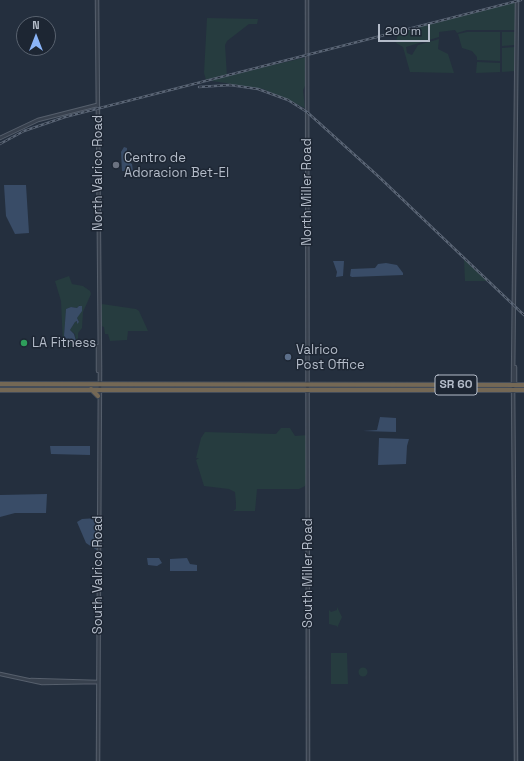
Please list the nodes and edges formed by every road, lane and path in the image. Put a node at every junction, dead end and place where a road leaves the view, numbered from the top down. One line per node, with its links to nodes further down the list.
1 (97, 0): 4 (street, North Valrico Road)
2 (307, 0): 11 (street, North Miller Road)
3 (517, 0): 17 (street)
4 (97, 104): 5 (street); 9 (street, North Valrico Road)
5 (0, 138)
6 (0, 384): 7 (highway, SR 60)
7 (30, 384): 8 (highway, SR 60); 22 (highway)
8 (59, 384): 9 (highway, SR 60); 18 (highway)
9 (98, 384): 10 (highway, SR 60); 20 (street, North Valrico Road)
10 (186, 384): 15 (highway); 16 (highway, SR 60)
11 (307, 384): 12 (highway, SR 60); 16 (highway, SR 60); 23 (street, South Miller Road)
12 (399, 385): 13 (highway, SR 60); 24 (highway)
13 (433, 385): 17 (highway, SR 60); 25 (highway)
14 (524, 385): 17 (highway, SR 60)
15 (169, 386)
16 (248, 387): 21 (highway, SR 60); 23 (highway, SR 60)
17 (514, 387): 25 (highway, SR 60); 26 (highway, SR 60); 33 (street)
18 (30, 389): 19 (highway, SR 60); 22 (highway, SR 60)
19 (91, 389): 20 (highway, SR 60); 28 (highway)
20 (98, 389): 21 (highway, SR 60); 28 (street, South Valrico Road)
21 (164, 389): 27 (highway)
22 (0, 390)
23 (307, 390): 24 (highway, SR 60); 32 (street, South Miller Road)
24 (365, 390): 25 (highway, SR 60)
25 (400, 390)
26 (524, 390)
27 (169, 394)
28 (98, 396): 30 (street, South Valrico Road)
29 (0, 674): 30 (street)
30 (98, 682): 31 (street, South Valrico Road)
31 (98, 761)
32 (308, 761)
33 (516, 761)

